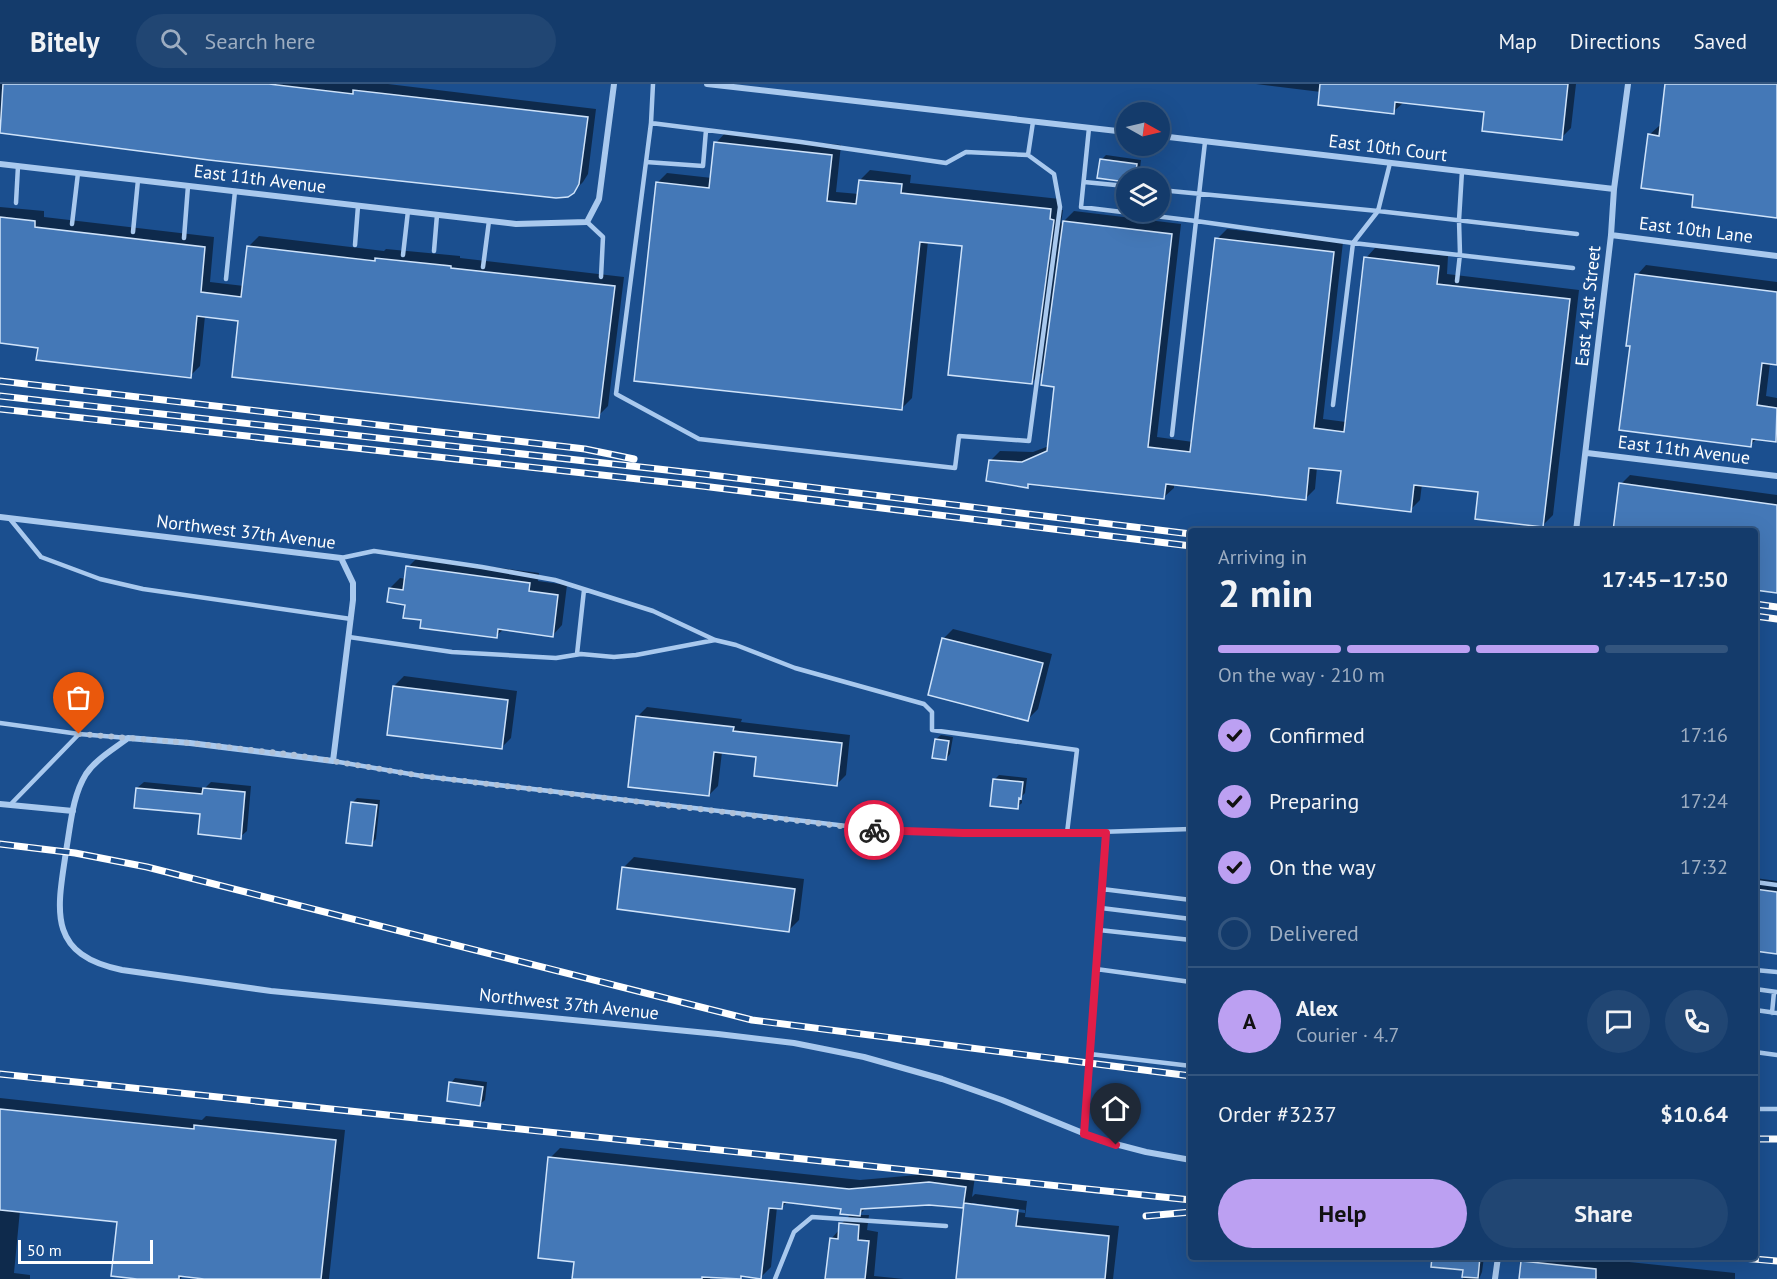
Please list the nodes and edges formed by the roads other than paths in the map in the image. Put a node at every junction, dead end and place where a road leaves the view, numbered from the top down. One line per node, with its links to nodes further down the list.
1 (614, 84): 35 (street)
2 (654, 84): 6 (lane)
3 (707, 84): 5 (street)
4 (1628, 84): 23 (street, East 41st Street)
5 (1033, 122): 7 (street); 12 (lane)
6 (651, 123): 8 (lane); 13 (lane)
7 (1089, 128): 9 (street); 20 (lane)
8 (706, 130): 12 (lane); 13 (lane)
9 (1116, 131)
10 (1170, 137): 11 (street, East 10th Court)
11 (1205, 142): 14 (street, East 10th Court); 26 (lane)
12 (1028, 155): 13 (lane)
13 (646, 162)
14 (1390, 163): 17 (street, East 10th Court); 29 (lane)
15 (0, 164): 16 (street, East 11th Avenue)
16 (18, 166): 18 (street, East 11th Avenue); 27 (lane)
17 (1462, 171): 23 (street, East 10th Court); 32 (lane)
18 (78, 173): 19 (street, East 11th Avenue); 36 (lane)
19 (138, 180): 22 (street, East 11th Avenue); 37 (lane)
20 (1084, 182): 21 (lane); 34 (lane)
21 (1116, 185)
22 (188, 186): 24 (street, East 11th Avenue); 40 (lane)
23 (1614, 189): 39 (street, East 41st Street)
24 (235, 191): 28 (street, East 11th Avenue); 50 (lane)
25 (1170, 191): 26 (lane)
26 (1199, 194): 29 (lane); 34 (lane)
27 (16, 203)
28 (358, 206): 30 (street, East 11th Avenue); 42 (lane)
29 (1378, 211): 32 (lane); 41 (lane)
30 (408, 212): 31 (street, East 11th Avenue); 45 (lane)
31 (437, 215): 33 (street, East 11th Avenue); 43 (lane)
32 (1459, 220): 38 (lane); 44 (lane)
33 (489, 221): 35 (street, East 11th Avenue); 47 (lane)
34 (1196, 221): 41 (lane); 53 (lane)
35 (587, 222): 49 (lane)
36 (72, 224)
37 (133, 232)
38 (1576, 234)
39 (1611, 235): 46 (street, East 10th Lane); 54 (street, East 41st Street)
40 (184, 238)
41 (1353, 243): 44 (lane); 52 (lane)
42 (355, 245)
43 (434, 251)
44 (1460, 254): 48 (lane); 51 (lane)
45 (403, 255)
46 (1777, 256)
47 (483, 267)
48 (1573, 268)
49 (601, 276)
50 (226, 279)
51 (1457, 281)
52 (1333, 405)
53 (1172, 435)
54 (1587, 453): 55 (street, East 11th Avenue); 58 (street, East 41st Street)
55 (1777, 476)
56 (0, 517): 57 (street, Northwest 37th Avenue)
57 (10, 519): 59 (street, Northwest 37th Avenue); 61 (lane)
58 (1576, 528)
59 (341, 558): 60 (lane); 61 (street, Northwest 37th Avenue)
60 (584, 590): 63 (lane); 64 (lane)
61 (351, 619): 62 (street, Northwest 37th Avenue)
62 (349, 637): 64 (lane); 68 (street, Northwest 37th Avenue)
63 (715, 640): 64 (lane); 73 (lane)
64 (577, 654)
65 (0, 723): 66 (lane)
66 (79, 734): 67 (lane); 70 (lane)
67 (128, 738): 68 (street); 71 (street, Northwest 37th Avenue)
68 (333, 761): 73 (lane)
69 (0, 804): 70 (street)
70 (11, 804): 71 (street)
71 (73, 811): 97 (street, Northwest 37th Avenue)
72 (1188, 829): 74 (lane)
73 (1067, 833): 74 (lane)
74 (1106, 833): 77 (lane)
75 (1758, 882): 76 (lane)
76 (1777, 885)
77 (1102, 889): 78 (lane); 79 (lane)
78 (1188, 900)
79 (1101, 908): 80 (lane); 81 (lane)
80 (1188, 919)
81 (1099, 930): 82 (lane); 83 (lane)
82 (1188, 940)
83 (1096, 969): 86 (lane); 92 (lane)
84 (1758, 970): 85 (lane)
85 (1777, 972)
86 (1188, 981)
87 (1758, 989): 88 (lane)
88 (1776, 992): 90 (lane)
89 (1758, 1010): 90 (lane)
90 (1775, 1013)
91 (1758, 1052): 93 (lane)
92 (1090, 1054): 94 (lane); 97 (lane)
93 (1777, 1055)
94 (1188, 1066)
95 (1758, 1109): 96 (lane)
96 (1777, 1109)
97 (1084, 1134): 98 (street, Northwest 37th Avenue)
98 (1188, 1159)
99 (946, 1226): 101 (lane)
100 (1498, 1260): 102 (street)
101 (775, 1279)
102 (1495, 1279)

